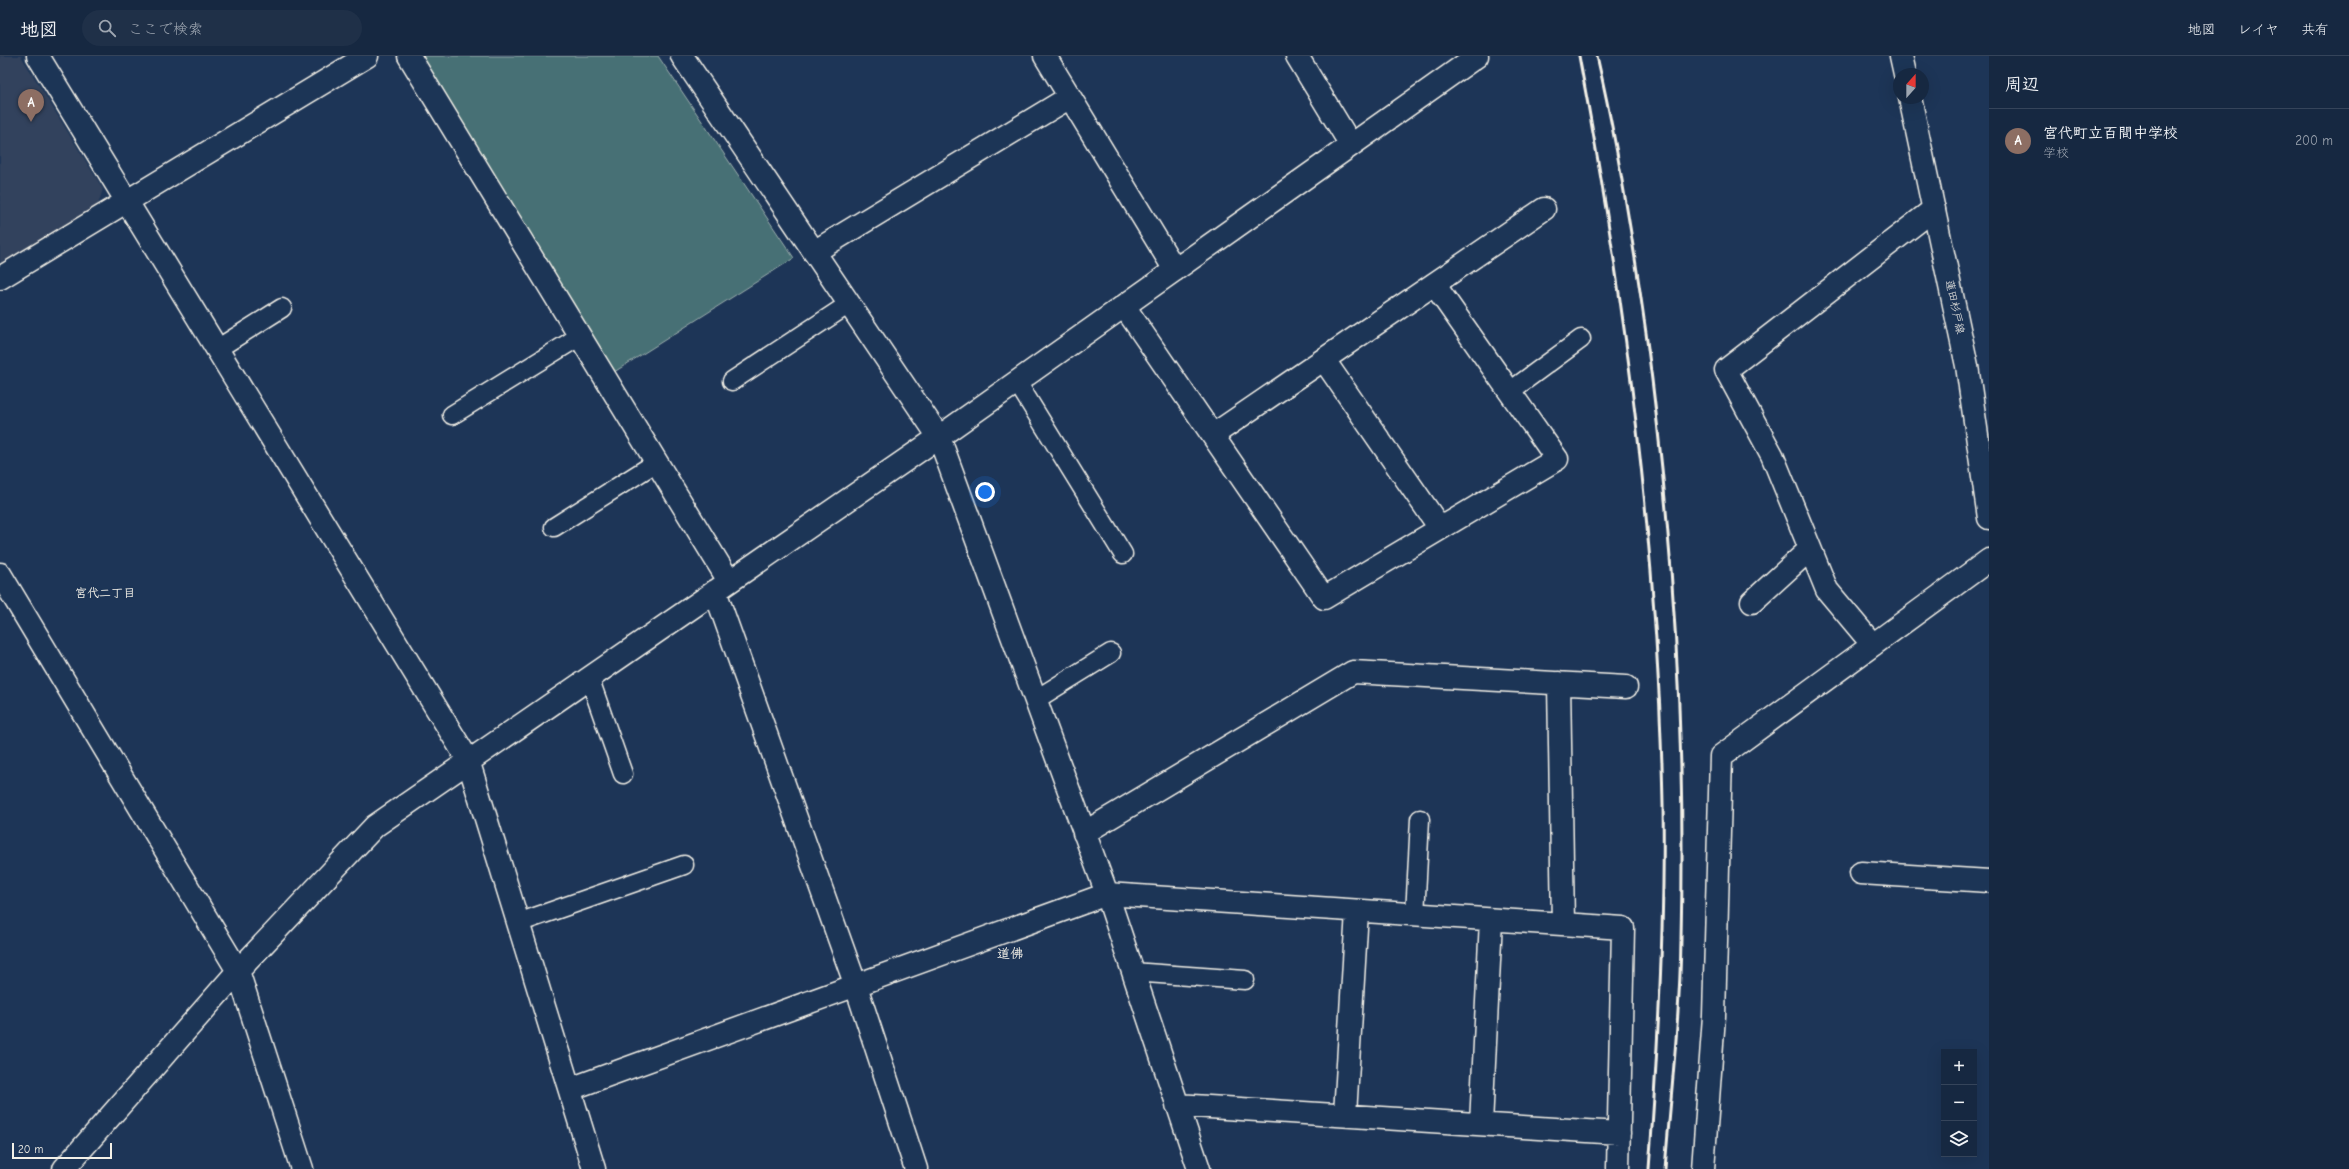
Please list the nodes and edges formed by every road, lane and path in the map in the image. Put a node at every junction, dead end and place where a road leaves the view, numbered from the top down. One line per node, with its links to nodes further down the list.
1 (38, 56): 13 (street)
2 (367, 56): 13 (street)
3 (409, 56): 23 (street)
4 (682, 56): 16 (street)
5 (1045, 56): 10 (street)
6 (1297, 56): 12 (street)
7 (1477, 56): 12 (street)
8 (1901, 56): 9 (street)
9 (1904, 68)
10 (1070, 97): 16 (street); 17 (street)
11 (1911, 104): 15 (street, 蓮田杉戸線)
12 (1351, 145): 17 (street)
13 (126, 201): 18 (street); 25 (street)
14 (1544, 209): 19 (street)
15 (1934, 209): 34 (street, 蓮田杉戸線); 37 (street)
16 (814, 252): 20 (street)
17 (1175, 270): 21 (street)
18 (0, 278)
19 (1434, 284): 26 (street); 29 (street)
20 (849, 304): 27 (lane); 32 (street)
21 (1124, 306): 28 (street); 31 (street)
22 (282, 308): 25 (lane)
23 (580, 336): 30 (lane); 33 (street)
24 (1581, 339): 29 (lane)
25 (217, 349): 50 (street)
26 (1324, 360): 31 (street); 36 (street)
27 (732, 381)
28 (1017, 382): 32 (street); 38 (lane)
29 (1510, 392): 36 (street)
30 (452, 415)
31 (1213, 435): 36 (street)
32 (939, 437): 41 (street); 49 (street)
33 (657, 462): 35 (lane); 41 (street)
34 (1989, 518)
35 (554, 527)
36 (1440, 528)
37 (1810, 549): 43 (street); 44 (street)
38 (1123, 554)
39 (1989, 560): 44 (street)
40 (0, 574): 42 (street)
41 (722, 586): 46 (street); 66 (street)
42 (6, 599): 63 (street)
43 (1752, 602)
44 (1873, 645): 78 (street)
45 (1111, 653): 49 (lane)
46 (589, 677): 50 (street); 51 (lane)
47 (1559, 683): 48 (street); 53 (street); 62 (street)
48 (1626, 687)
49 (1035, 700): 53 (street)
50 (468, 760): 61 (street); 63 (street)
51 (623, 774)
52 (1420, 819): 59 (lane)
53 (1084, 833): 57 (street)
54 (684, 866): 61 (lane)
55 (1861, 873): 56 (street)
56 (1989, 881)
57 (1106, 894): 58 (street); 64 (street); 66 (street)
58 (1357, 911): 59 (street); 69 (street)
59 (1415, 915): 60 (street)
60 (1491, 920): 62 (street); 70 (street)
61 (518, 923): 67 (street)
62 (1563, 924): 71 (street)
63 (238, 970): 72 (street); 73 (street)
64 (1132, 972): 65 (lane); 68 (street)
65 (1245, 980)
66 (856, 986): 67 (street); 75 (street)
67 (570, 1089): 74 (street)
68 (1177, 1105): 69 (street); 76 (street)
69 (1345, 1115): 70 (street)
70 (1481, 1124): 71 (street)
71 (1619, 1133): 77 (street)
72 (64, 1169)
73 (302, 1169)
74 (594, 1169)
75 (916, 1169)
76 (1199, 1169)
77 (1618, 1169)
78 (1703, 1169)

